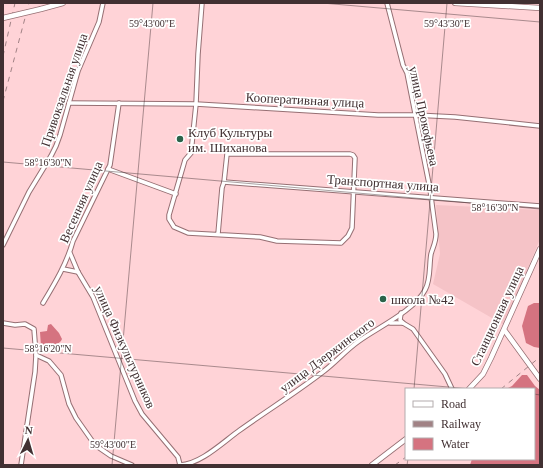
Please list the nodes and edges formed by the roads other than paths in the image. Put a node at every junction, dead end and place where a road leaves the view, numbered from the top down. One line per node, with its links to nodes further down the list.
1 (63, 3): 7 (street, bridge)
2 (103, 3): 8 (street, Привокзальная улица)
3 (202, 3): 10 (street)
4 (387, 3): 11 (street, улица Прокофьева)
5 (456, 3): 6 (street)
6 (540, 8)
7 (3, 18)
8 (69, 103): 9 (street, Кооперативная улица); 21 (street, Привокзальная улица)
9 (119, 103): 10 (street, Кооперативная улица); 13 (street, Весенняя улица)
10 (196, 104): 11 (street, Кооперативная улица); 16 (street)
11 (415, 114): 12 (street, Кооперативная улица); 17 (street, улица Прокофьева)
12 (540, 126)
13 (108, 169): 16 (street); 23 (street, Весенняя улица)
14 (224, 182): 15 (street, Транспортная улица); 15 (street); 19 (street)
15 (353, 191): 17 (street, Транспортная улица); 19 (street)
16 (176, 194): 19 (street)
17 (431, 197): 18 (street, Транспортная улица); 20 (street, улица Прокофьева)
18 (540, 206)
19 (218, 234)
20 (436, 234): 27 (street, улица Дзержинского)
21 (3, 245)
22 (540, 249): 31 (street, Станционная улица)
23 (70, 254): 24 (street, Весенняя улица); 25 (street, улица Физкультурников)
24 (63, 269): 25 (street); 26 (street, Весенняя улица)
25 (78, 272): 40 (street, улица Физкультурников)
26 (43, 303)
27 (401, 313): 29 (street, улица Дзержинского); 30 (street)
28 (3, 323): 32 (street)
29 (388, 323): 30 (street); 37 (street, улица Дзержинского)
30 (403, 323): 34 (street)
31 (504, 331): 33 (street); 35 (street, Станционная улица)
32 (36, 355): 38 (street); 39 (street)
33 (540, 380)
34 (452, 388)
35 (470, 388)
36 (405, 440): 41 (street)
37 (188, 464): 40 (street, улица Физкультурников)
38 (21, 465)
39 (132, 465)
40 (180, 465)
41 (372, 465)

